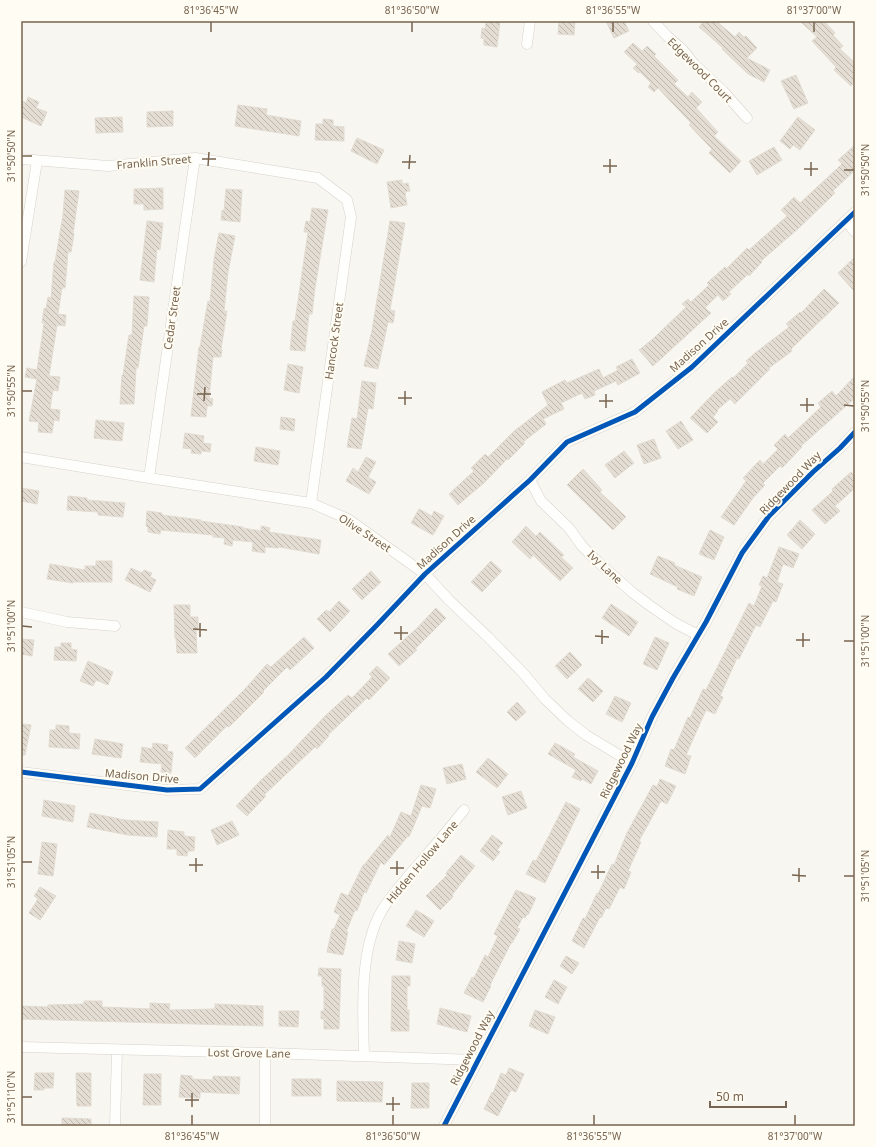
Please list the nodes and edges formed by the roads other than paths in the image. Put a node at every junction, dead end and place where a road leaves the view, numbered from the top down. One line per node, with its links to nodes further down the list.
1 (530, 21): 3 (street)
2 (653, 21): 4 (street, Edgewood Court)
3 (527, 44)
4 (747, 118)
5 (21, 158): 7 (street, Franklin Street)
6 (195, 158): 7 (street, Franklin Street); 8 (street, Franklin Street); 15 (street, Cedar Street)
7 (37, 161): 12 (street)
8 (330, 187): 17 (street, Hancock Street)
9 (855, 212): 10 (street, Madison Drive)
10 (846, 221): 11 (street); 16 (street, Madison Drive)
11 (855, 232)
12 (21, 262)
13 (855, 432): 21 (street, Ridgewood Way)
14 (21, 457): 15 (street, Olive Street)
15 (149, 478): 17 (street, Olive Street)
16 (530, 480): 18 (street, Madison Drive); 21 (street, Ivy Lane)
17 (311, 503): 18 (street, Olive Street)
18 (425, 574): 22 (street, Olive Street); 23 (street, Madison Drive)
19 (21, 612): 20 (street)
20 (115, 626)
21 (698, 635): 22 (street, Ridgewood Way)
22 (632, 764): 29 (street, Ridgewood Way)
23 (21, 772)
24 (464, 810): 28 (street, Hidden Hollow Lane)
25 (21, 1047): 26 (street, Lost Grove Lane)
26 (117, 1050): 27 (street, Lost Grove Lane); 30 (street)
27 (266, 1053): 28 (street, Lost Grove Lane); 31 (street)
28 (364, 1056): 29 (street, Lost Grove Lane)
29 (477, 1060): 32 (street, Ridgewood Way)
30 (115, 1126)
31 (264, 1126)
32 (444, 1126)

